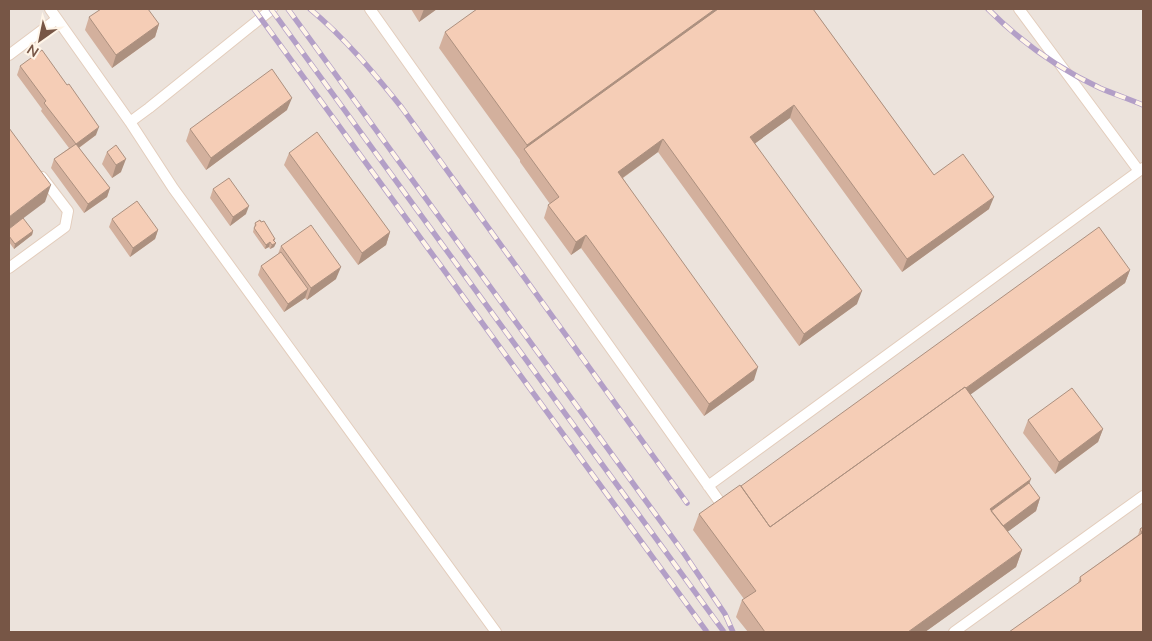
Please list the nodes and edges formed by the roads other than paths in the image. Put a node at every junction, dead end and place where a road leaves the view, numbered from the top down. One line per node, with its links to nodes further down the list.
1 (50, 9): 5 (lane)
2 (272, 9): 7 (lane)
3 (370, 9): 11 (lane)
4 (1019, 9): 8 (lane)
5 (57, 19): 6 (lane); 7 (lane)
6 (9, 55)
7 (130, 122): 14 (lane)
8 (1141, 170): 11 (lane)
9 (38, 172): 10 (lane)
10 (9, 268)
11 (708, 486): 13 (lane)
12 (1143, 496): 15 (lane)
13 (724, 508)
14 (496, 632)
15 (954, 632)

